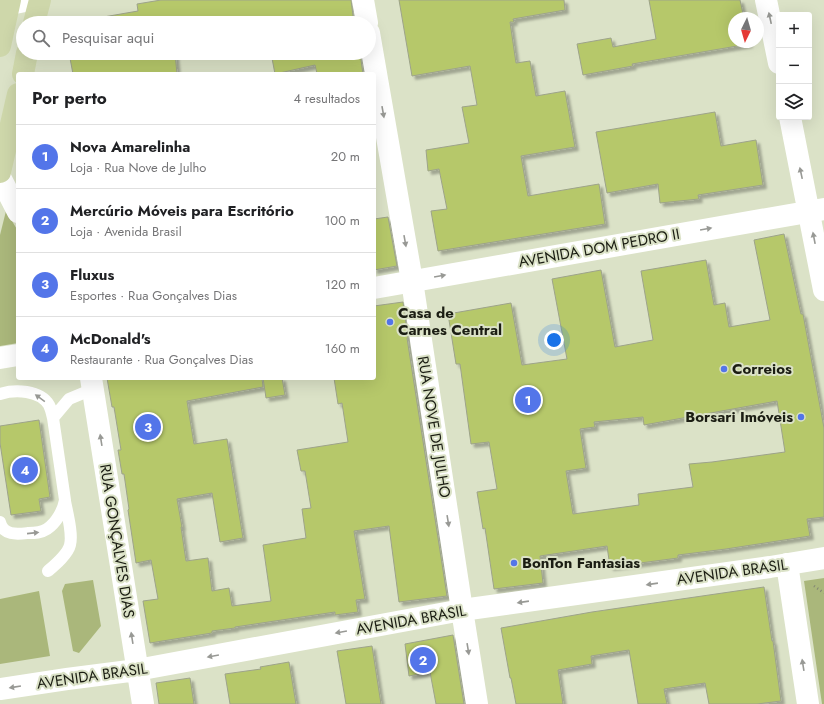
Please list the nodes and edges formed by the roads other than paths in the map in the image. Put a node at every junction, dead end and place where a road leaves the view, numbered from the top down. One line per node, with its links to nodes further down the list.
1 (40, 0): 5 (main road)
2 (363, 0): 6 (street)
3 (766, 0): 8 (street, one-way to 3)
4 (12, 2): 7 (main road)
5 (36, 16)
6 (366, 16)
7 (0, 46)
8 (776, 48)
9 (26, 60): 11 (main road)
10 (374, 60): 12 (street, RUA NOVE DE JULHO, one-way to 12)
11 (23, 72)
12 (376, 72)
13 (376, 73): 20 (street, RUA NOVE DE JULHO, one-way to 20)
14 (16, 103): 16 (main road)
15 (791, 120): 19 (street, one-way to 15)
16 (0, 172)
17 (0, 177): 18 (street)
18 (16, 208)
19 (817, 210): 20 (street, AVENIDA DOM PEDRO II, one-way to 19); 22 (street, one-way to 19)
20 (412, 281): 21 (street, AVENIDA DOM PEDRO II); 33 (street, RUA NOVE DE JULHO, one-way to 33)
21 (376, 288)
22 (824, 290)
23 (16, 355): 24 (street)
24 (0, 358)
25 (92, 384): 27 (lane); 34 (street, RUA GONÇALVES DIAS, one-way to 25)
26 (0, 394): 27 (lane, one-way to 26)
27 (53, 418): 28 (lane)
28 (65, 500): 29 (lane, one-way to 28); 32 (lane)
29 (0, 522)
30 (824, 558): 31 (street, AVENIDA BRASIL)
31 (787, 564): 33 (street, AVENIDA BRASIL, one-way to 33); 38 (street, one-way to 31)
32 (48, 571)
33 (462, 610): 34 (street, AVENIDA BRASIL, one-way to 34); 37 (street, RUA NOVE DE JULHO, one-way to 37)
34 (137, 670): 35 (street, AVENIDA BRASIL, one-way to 35); 36 (street, RUA GONÇALVES DIAS)
35 (0, 690)
36 (143, 704)
37 (477, 704)
38 (808, 704)

